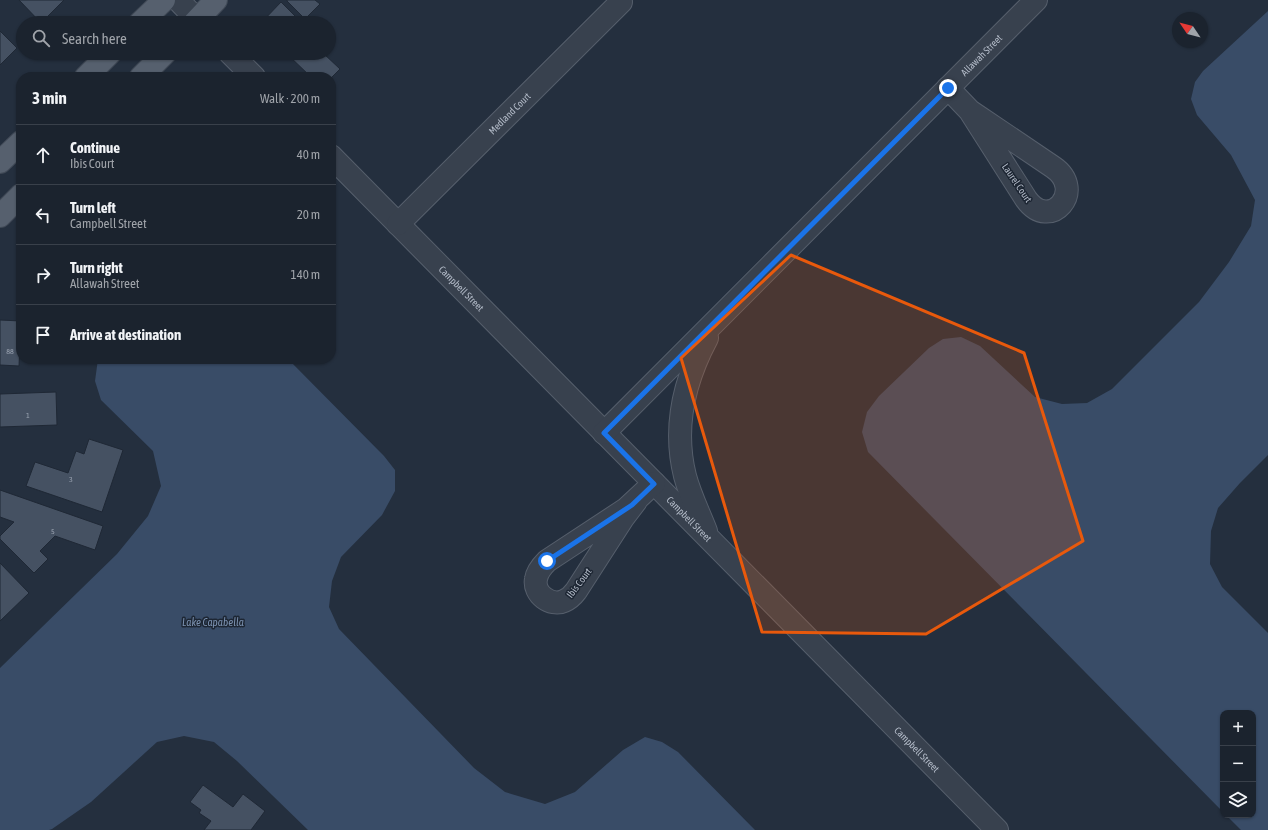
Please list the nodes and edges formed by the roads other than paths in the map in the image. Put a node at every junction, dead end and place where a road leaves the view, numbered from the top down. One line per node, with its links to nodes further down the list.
1 (164, 0): 6 (main road)
2 (178, 0): 7 (street)
3 (216, 0): 8 (main road)
4 (1036, 0): 15 (street, Allawah Street)
5 (621, 2): 22 (street, Medland Court)
6 (147, 16)
7 (192, 16)
8 (202, 16)
9 (103, 60): 12 (main road)
10 (158, 60): 13 (main road)
11 (237, 60): 14 (street)
12 (91, 72)
13 (145, 72)
14 (249, 72)
15 (948, 88): 16 (street, Laurel Court); 23 (street, Allawah Street)
16 (970, 111): 16 (street, Laurel Court)
17 (16, 147): 19 (main road)
18 (336, 161): 22 (street, Campbell Street)
19 (0, 162)
20 (16, 200): 21 (main road)
21 (0, 216)
22 (398, 224): 24 (street, Campbell Street)
23 (719, 318): 24 (street, Allawah Street); 27 (street)
24 (604, 433): 25 (street, Campbell Street)
25 (654, 484): 26 (street, Ibis Court); 27 (street, Campbell Street)
26 (636, 501): 26 (street, Ibis Court)
27 (709, 539): 28 (street, Campbell Street)
28 (998, 830)

